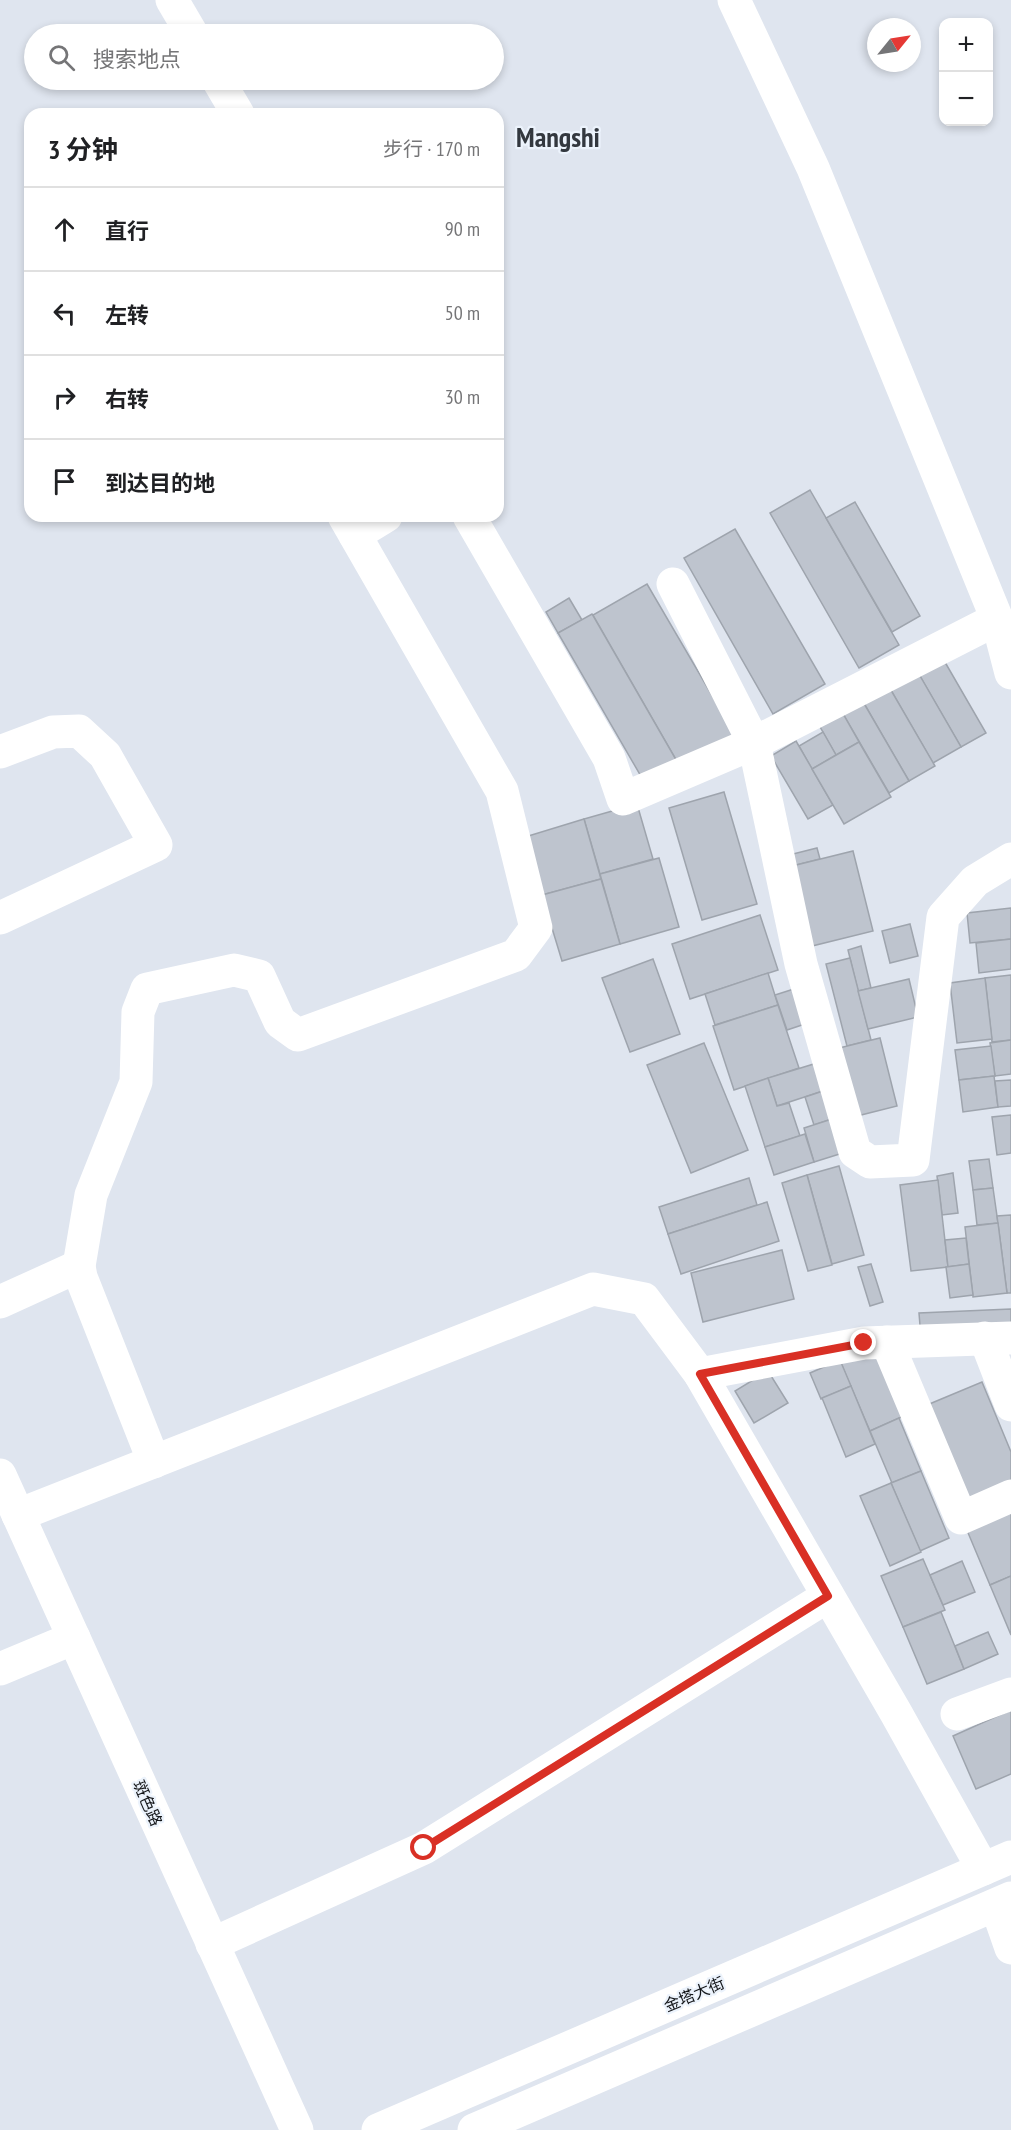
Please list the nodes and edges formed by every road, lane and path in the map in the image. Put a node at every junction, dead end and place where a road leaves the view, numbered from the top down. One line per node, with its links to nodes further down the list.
1 (172, 0): 3 (street)
2 (734, 0): 10 (street)
3 (186, 24)
4 (224, 90): 5 (street)
5 (234, 108)
6 (364, 522): 8 (street)
7 (472, 522): 12 (street)
8 (349, 526): 16 (street)
9 (673, 584): 12 (street)
10 (997, 619): 11 (street); 12 (street)
11 (1011, 673)
12 (754, 743): 14 (street)
13 (0, 752): 15 (street)
14 (1011, 859)
15 (0, 918)
16 (79, 1266): 17 (street); 22 (street)
17 (0, 1302)
18 (998, 1338): 19 (street); 21 (street)
19 (887, 1342): 20 (street); 24 (street)
20 (700, 1374): 22 (street); 26 (street)
21 (1011, 1405)
22 (154, 1462): 25 (street)
23 (0, 1475): 25 (street, 斑色路)
24 (1011, 1496)
25 (18, 1515): 27 (street, 斑色路)
26 (828, 1596): 31 (street); 33 (street)
27 (74, 1638): 28 (street); 33 (street, 斑色路)
28 (0, 1669)
29 (1011, 1694): 30 (street)
30 (957, 1714)
31 (997, 1863): 36 (street, 金塔大街)
32 (1003, 1902): 34 (street); 37 (street)
33 (212, 1944): 35 (street, 斑色路)
34 (1011, 1948)
35 (297, 2130)
36 (378, 2130)
37 (474, 2130)

